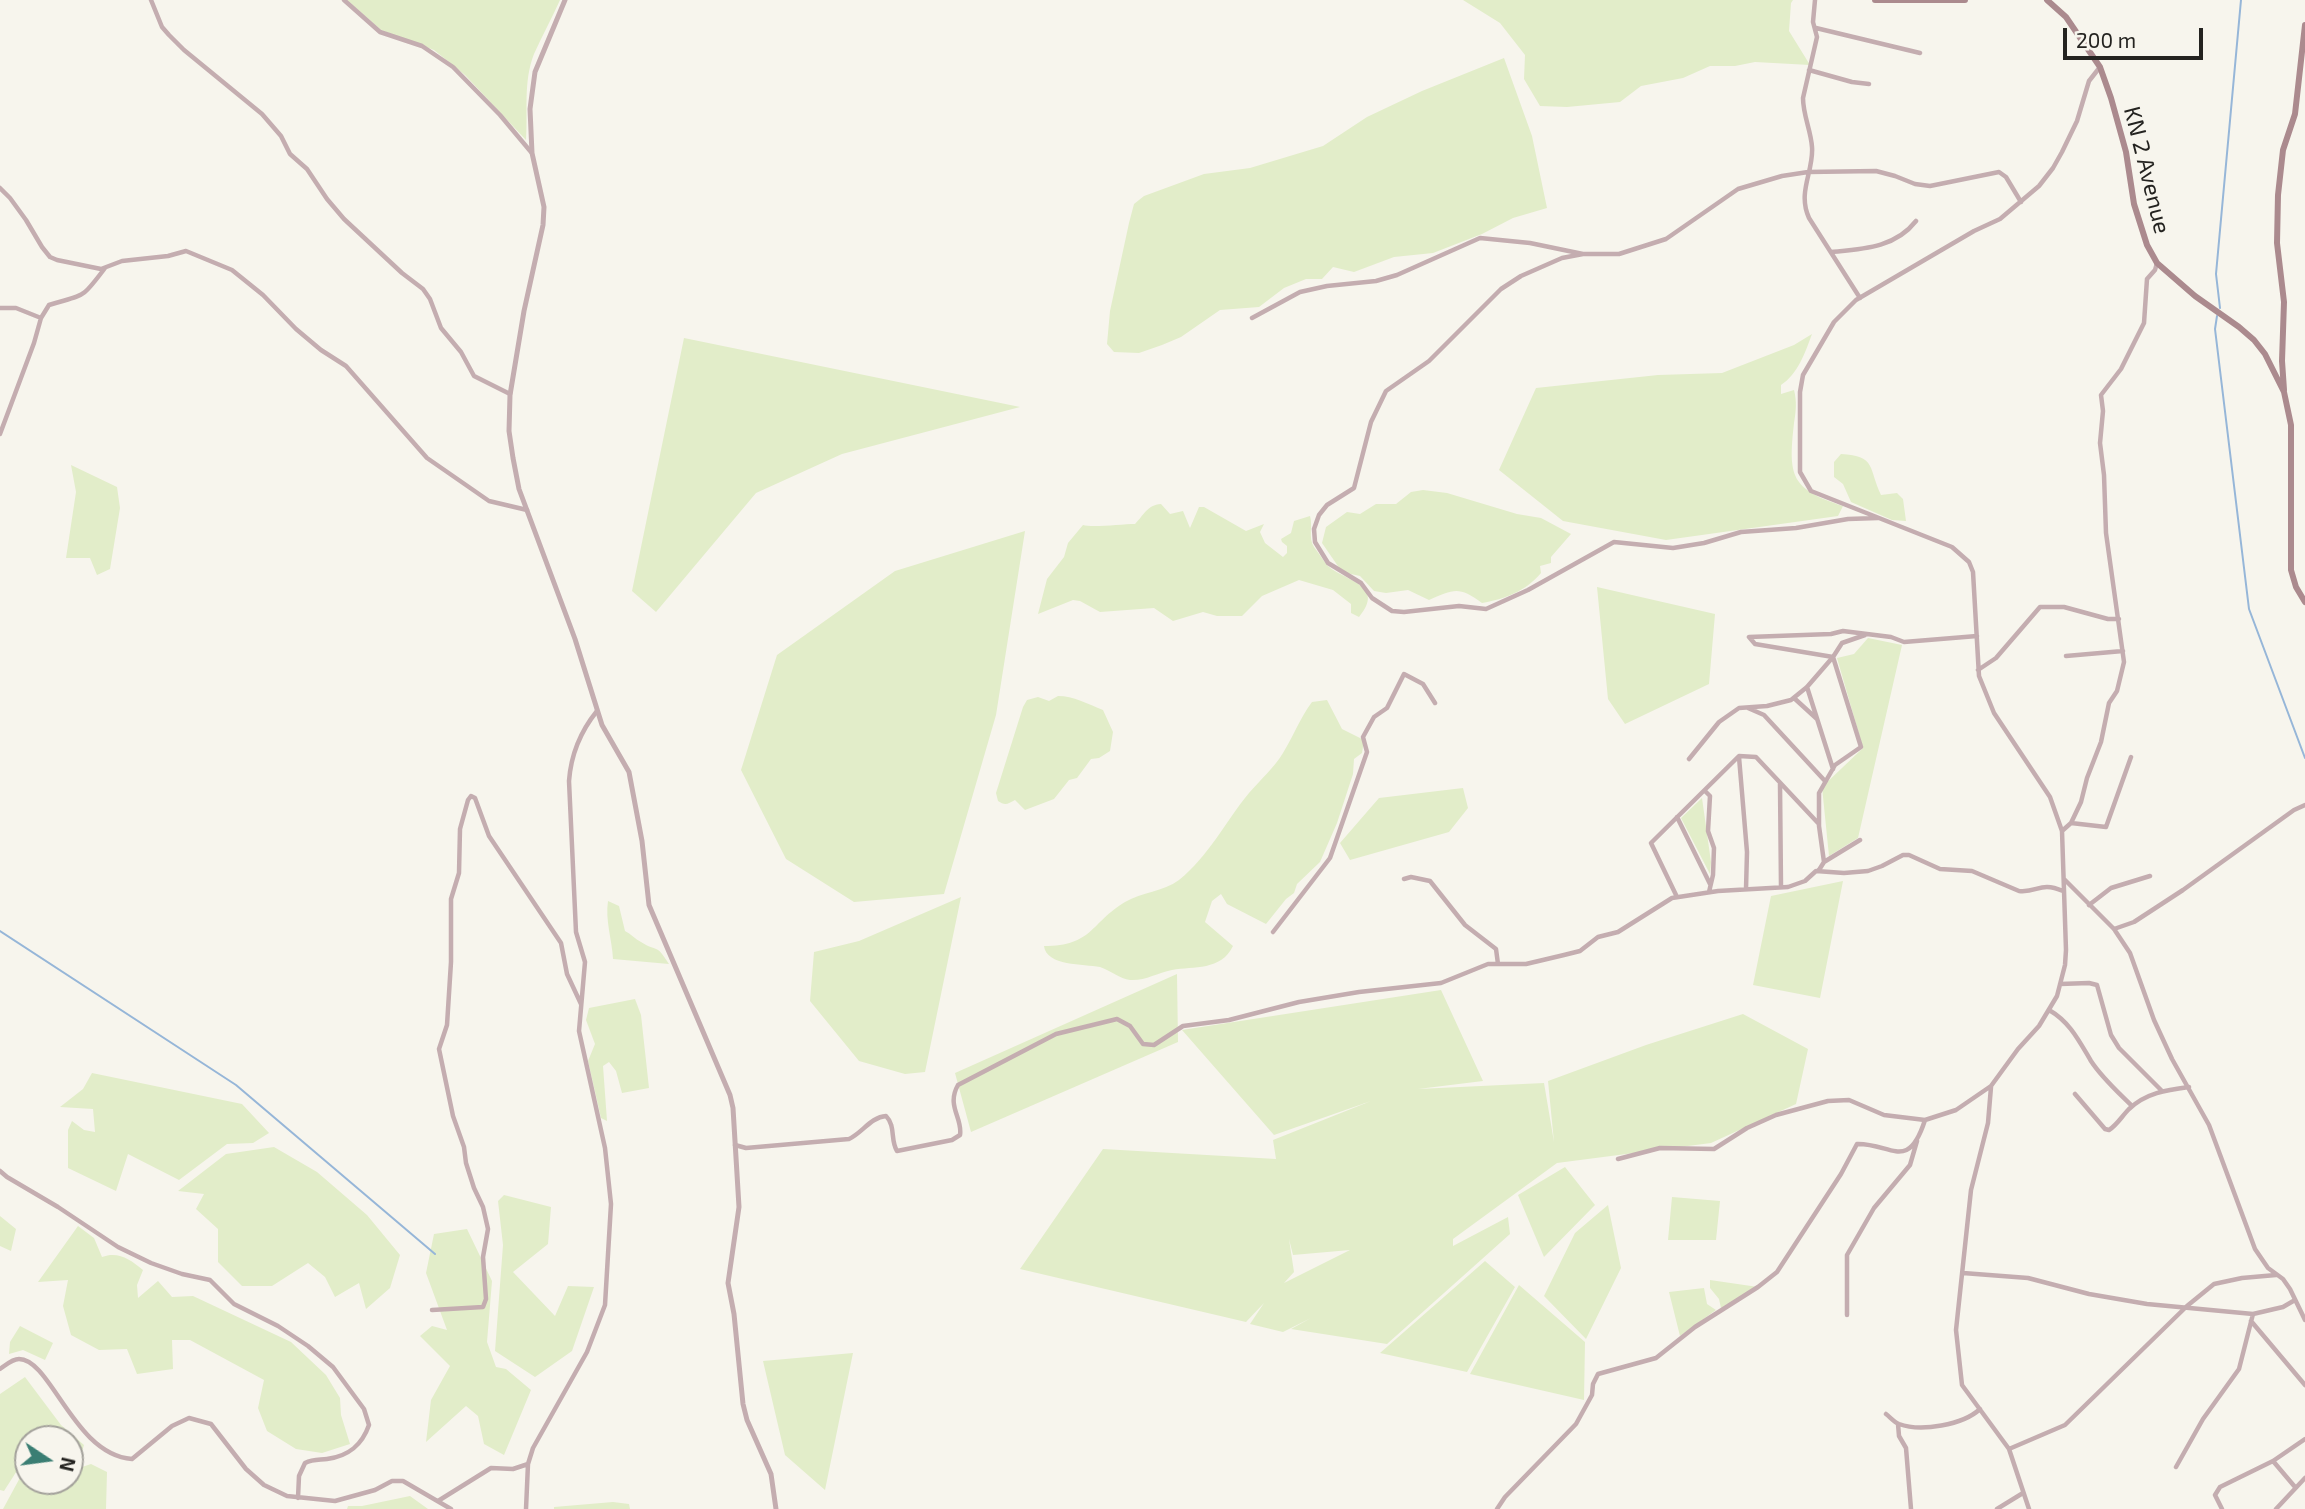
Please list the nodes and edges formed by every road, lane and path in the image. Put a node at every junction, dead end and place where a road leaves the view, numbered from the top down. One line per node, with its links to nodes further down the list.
1 (151, 0): 28 (street)
2 (344, 0): 14 (street)
3 (565, 0): 14 (street)
4 (1815, 0): 9 (street)
5 (1875, 0): 6 (main road)
6 (1965, 0)
7 (2047, 0): 11 (main road, KN 2 Avenue)
8 (2305, 25): 27 (main road)
9 (1816, 28): 10 (street); 12 (street)
10 (1920, 54)
11 (2100, 67): 17 (street); 21 (main road, KN 2 Avenue)
12 (1810, 70): 13 (street); 15 (street)
13 (1869, 84)
14 (532, 153): 28 (street)
15 (1808, 172): 17 (street); 19 (street); 20 (street)
16 (0, 188): 22 (street)
17 (2021, 202): 23 (street)
18 (1916, 221): 19 (street)
19 (1831, 252): 23 (street)
20 (1583, 254): 26 (street); 31 (street)
21 (2157, 263): 27 (main road, KN 2 Avenue); 33 (street)
22 (106, 268): 25 (street); 30 (street)
23 (1860, 298): 31 (street)
24 (0, 308): 25 (street)
25 (41, 318): 29 (street)
26 (1252, 318)
27 (2284, 392): 32 (main road, KN 2 Avenue)
28 (510, 394): 30 (street)
29 (0, 434)
30 (527, 510): 44 (street)
31 (1883, 518): 35 (street)
32 (2305, 602)
33 (2119, 620): 36 (street); 39 (street)
34 (1866, 634): 35 (street); 38 (street); 38 (street)
35 (1977, 636): 39 (street)
36 (2123, 651): 37 (street); 55 (street)
37 (2066, 656)
38 (1833, 657): 40 (street); 49 (street)
39 (1979, 670): 57 (street)
40 (1807, 687): 41 (street); 45 (street)
41 (1794, 698): 43 (street); 45 (street)
42 (1435, 703): 72 (street)
43 (1746, 708): 48 (street); 50 (street)
44 (597, 711): 75 (street); 84 (street)
45 (1818, 719): 49 (street)
46 (1739, 756): 51 (street); 54 (street); 66 (street)
47 (2131, 757): 55 (street)
48 (1689, 759)
49 (1833, 769): 50 (street)
50 (1825, 781): 56 (street)
51 (1780, 783): 56 (street); 65 (street)
52 (1706, 792): 64 (street)
53 (2305, 805): 71 (street)
54 (1677, 817): 64 (street); 69 (street)
55 (2071, 823): 57 (street)
56 (1819, 824): 59 (street)
57 (2062, 831): 62 (street)
58 (1860, 840): 59 (street)
59 (1824, 862): 60 (street)
60 (1819, 870): 65 (street); 67 (street)
61 (2150, 876): 70 (street)
62 (2064, 878): 67 (street); 70 (street)
63 (1404, 880): 73 (street)
64 (1710, 884): 68 (street)
65 (1781, 887): 66 (street)
66 (1746, 889): 68 (street)
67 (2063, 891): 74 (street)
68 (1709, 892): 69 (street)
69 (1677, 897): 73 (street)
70 (2089, 905): 71 (street)
71 (2114, 929): 78 (street)
72 (1273, 932)
73 (1498, 964): 84 (street)
74 (2060, 984): 76 (street); 79 (street)
75 (581, 1005): 91 (street); 103 (street)
76 (2049, 1010): 77 (street); 81 (street)
77 (1991, 1086): 82 (street); 87 (street)
78 (2189, 1087): 79 (street); 88 (street)
79 (2161, 1090): 81 (street)
80 (2075, 1094): 81 (street)
81 (2132, 1107)
82 (1925, 1121): 83 (street); 85 (street)
83 (1917, 1140): 92 (street); 113 (street)
84 (735, 1145): 112 (street)
85 (1618, 1159)
86 (0, 1171): 108 (street)
87 (1963, 1273): 90 (street); 97 (street)
88 (2277, 1275): 89 (street); 90 (street)
89 (2295, 1300): 93 (street); 94 (street)
90 (2187, 1306): 93 (street); 101 (street)
91 (432, 1310)
92 (1847, 1315)
93 (2252, 1317): 96 (street); 104 (street)
94 (2305, 1320)
95 (0, 1369): 108 (street)
96 (2305, 1385)
97 (1980, 1409): 99 (street); 101 (street)
98 (1885, 1414): 99 (street)
99 (1898, 1423): 114 (street)
100 (2305, 1439): 102 (street)
101 (2009, 1449): 107 (street)
102 (2273, 1461): 106 (street); 117 (street)
103 (528, 1464): 109 (street); 111 (street)
104 (2176, 1467)
105 (2305, 1478): 106 (street)
106 (2295, 1487): 118 (street)
107 (2023, 1493): 115 (street); 116 (street)
108 (298, 1498): 109 (street)
109 (438, 1501): 110 (street)
110 (451, 1509)
111 (526, 1509)
112 (776, 1509)
113 (1497, 1509)
114 (1911, 1509)
115 (1997, 1509)
116 (2029, 1509)
117 (2222, 1509)
118 (2276, 1509)

